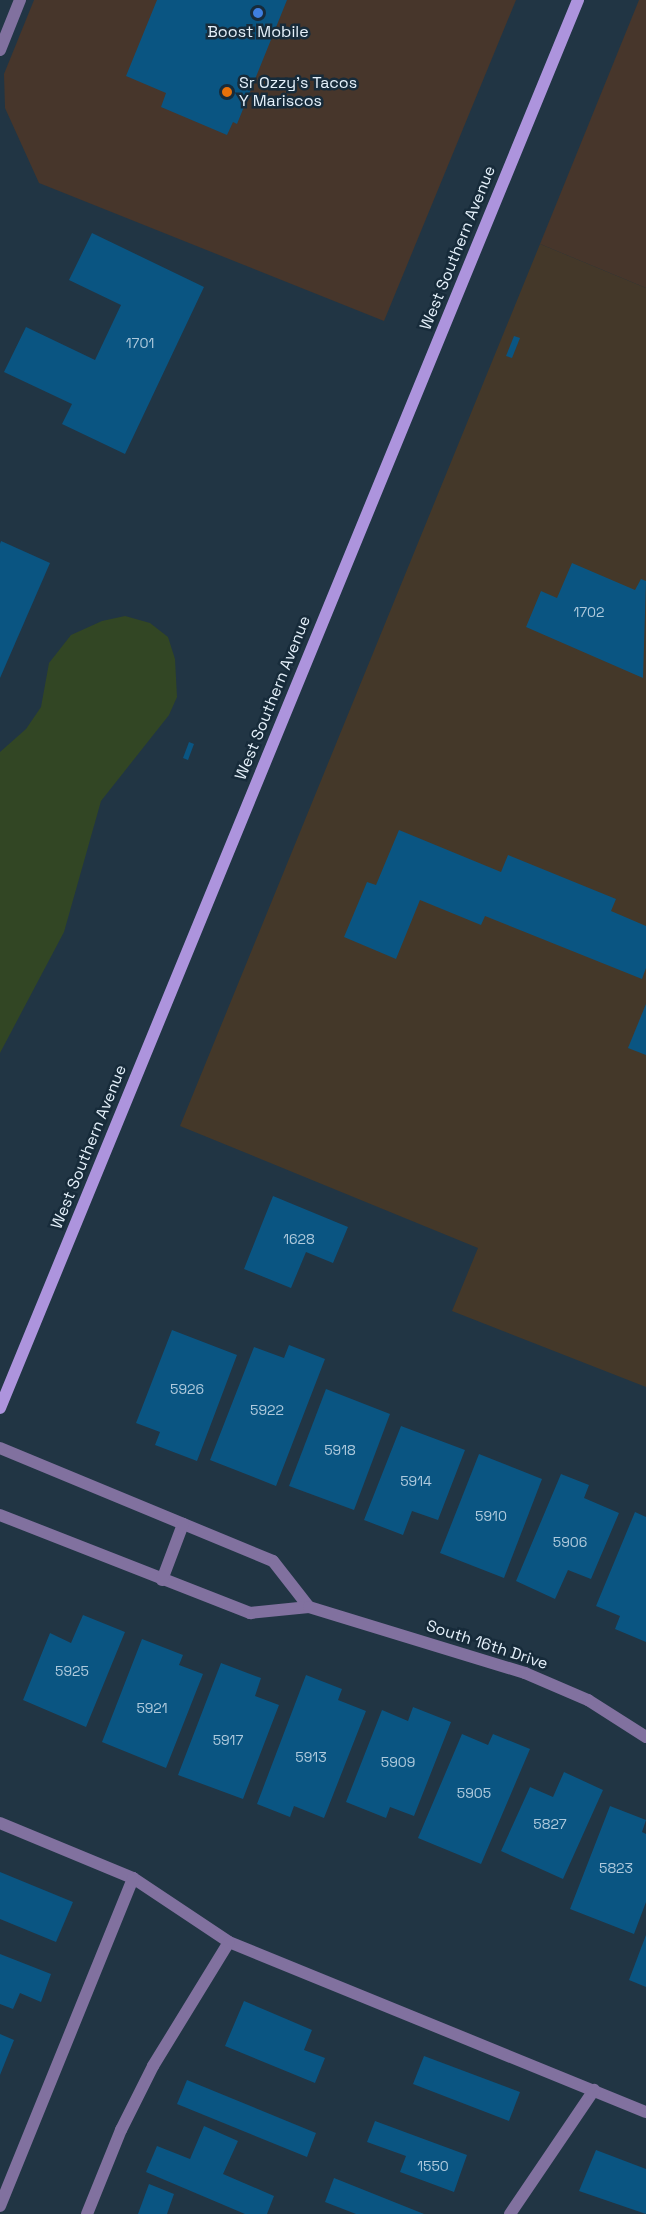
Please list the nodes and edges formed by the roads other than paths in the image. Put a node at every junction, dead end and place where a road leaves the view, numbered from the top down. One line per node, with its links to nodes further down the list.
1 (20, 0): 3 (street)
2 (578, 0): 4 (main road, West Southern Avenue)
3 (0, 50)
4 (0, 1408)
5 (0, 1448): 7 (street)
6 (0, 1515): 8 (street, South 16th Drive)
7 (183, 1524): 8 (street); 9 (street)
8 (162, 1580): 9 (street, South 16th Drive)
9 (309, 1606): 10 (street, South 16th Drive)
10 (646, 1737)
11 (0, 1823): 12 (street)
12 (133, 1878): 13 (street); 16 (street)
13 (229, 1942): 14 (street); 17 (street)
14 (594, 2090): 15 (street); 18 (street)
15 (646, 2112)
16 (0, 2206)
17 (87, 2214)
18 (510, 2214)

